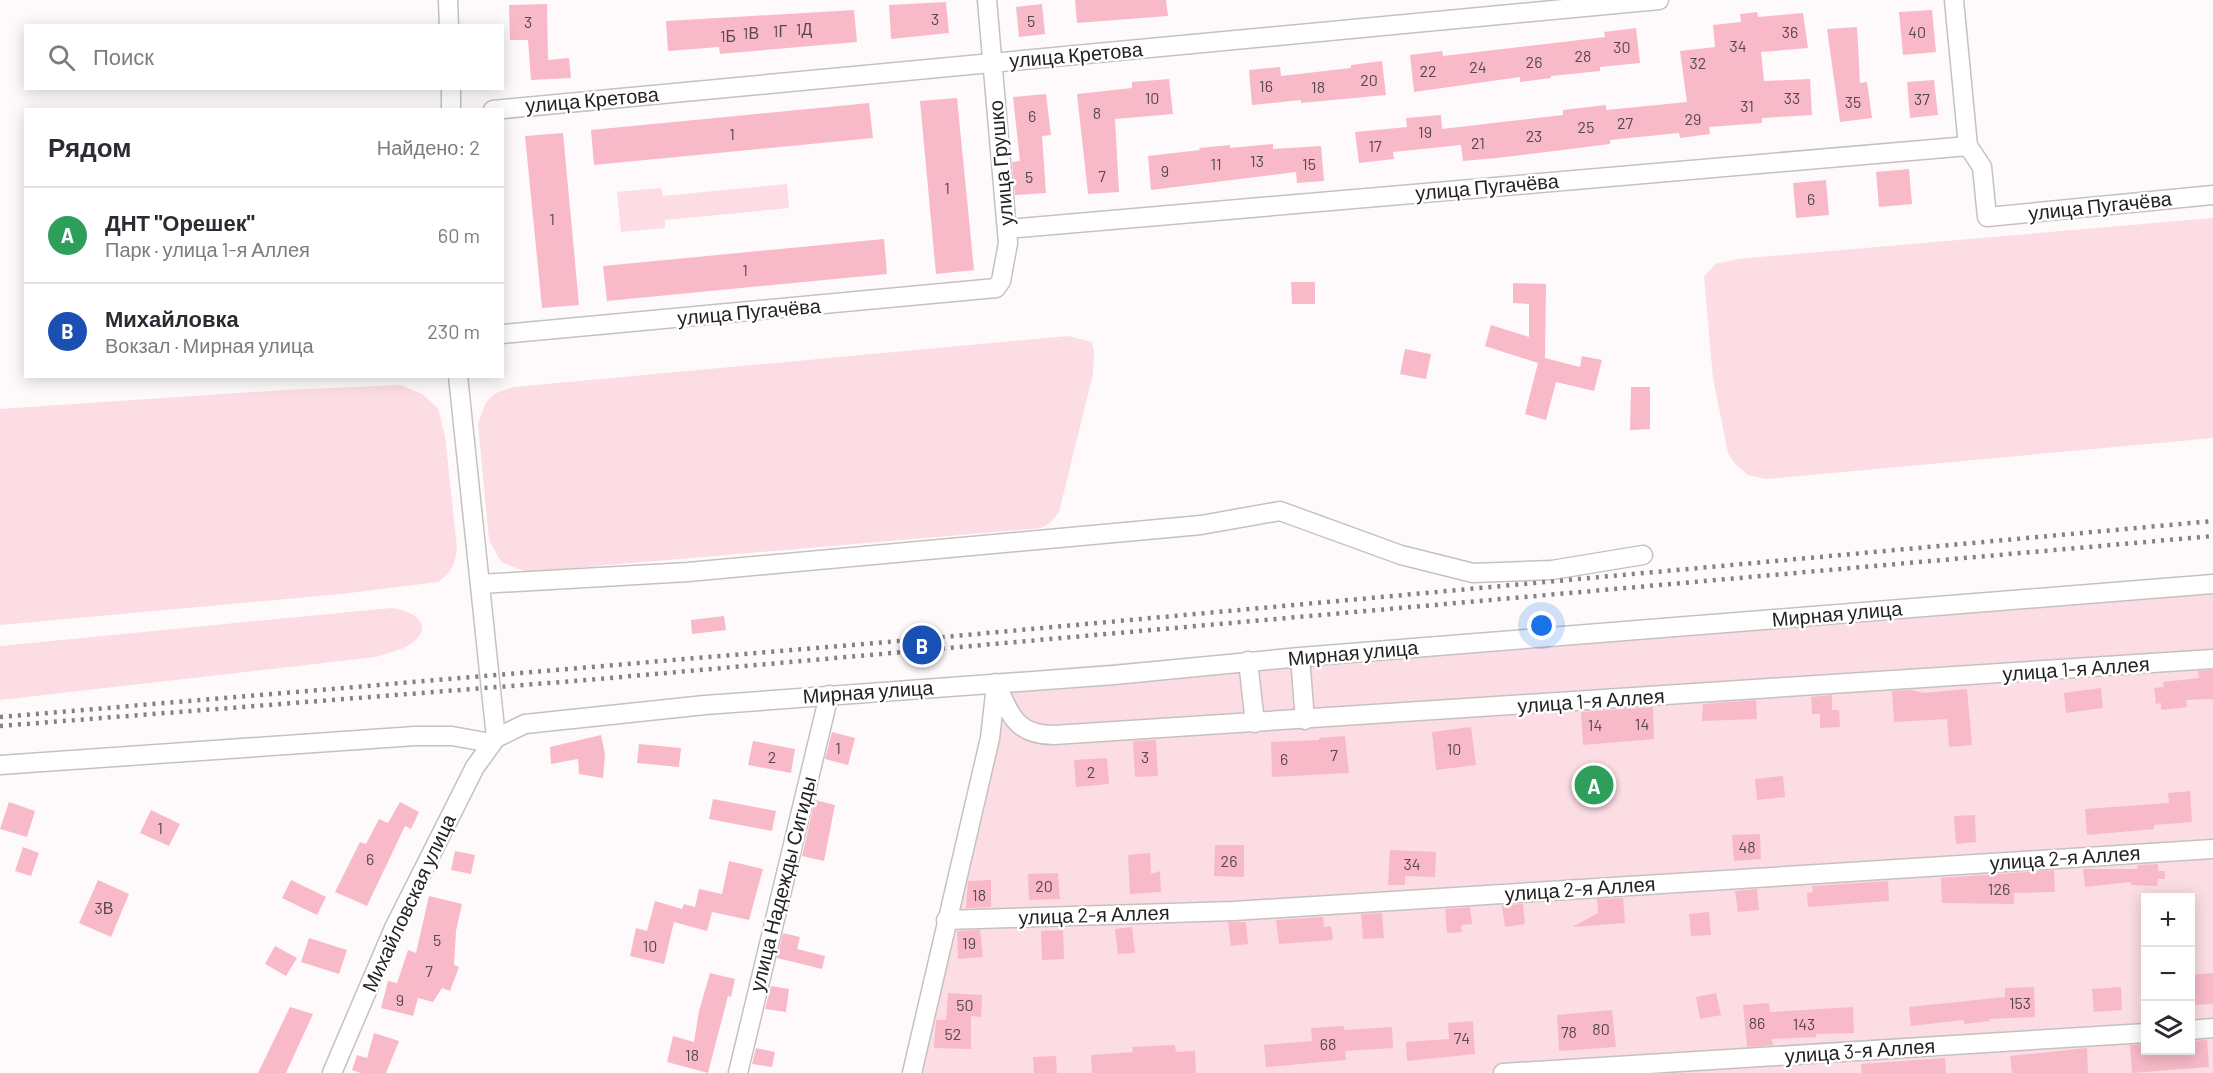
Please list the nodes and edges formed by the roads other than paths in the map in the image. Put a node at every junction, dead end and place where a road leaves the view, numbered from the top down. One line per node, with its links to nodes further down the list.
1 (448, 0): 5 (street)
2 (987, 0): 6 (street, улица Грушко)
3 (1659, 0): 6 (street, улица Кретова)
4 (1954, 0): 10 (street)
5 (449, 24)
6 (993, 63): 9 (street, улица Кретова); 12 (street, улица Грушко)
7 (451, 90): 8 (street)
8 (451, 108)
9 (504, 109)
10 (1968, 146): 11 (street, улица Пугачёва); 12 (street, улица Пугачёва)
11 (2213, 195)
12 (1007, 229): 13 (street, улица Грушко)
13 (996, 288): 14 (street, улица Пугачёва)
14 (504, 334)
15 (458, 378): 17 (street)
16 (1643, 555): 17 (street)
17 (480, 584): 26 (street)
18 (2213, 584): 19 (street, Мирная улица)
19 (1300, 657): 21 (street, Мирная улица); 24 (street)
20 (2213, 660): 24 (street, улица 1-я Аллея)
21 (1248, 661): 22 (street, Мирная улица); 25 (street)
22 (996, 683): 23 (street, Мирная улица); 25 (street, улица 1-я Аллея); 29 (street)
23 (829, 695): 26 (street, Мирная улица); 34 (street, улица Надежды Сигиды)
24 (1305, 720): 25 (street, улица 1-я Аллея)
25 (1255, 723)
26 (493, 740): 27 (street); 33 (street, Михайловская улица)
27 (0, 765)
28 (2213, 849): 29 (street, улица 2-я Аллея)
29 (946, 920): 35 (street)
30 (2213, 1028): 31 (street)
31 (2195, 1030)
32 (2141, 1033): 36 (street, улица 3-я Аллея)
33 (332, 1073)
34 (738, 1073)
35 (912, 1073)
36 (1503, 1073)

